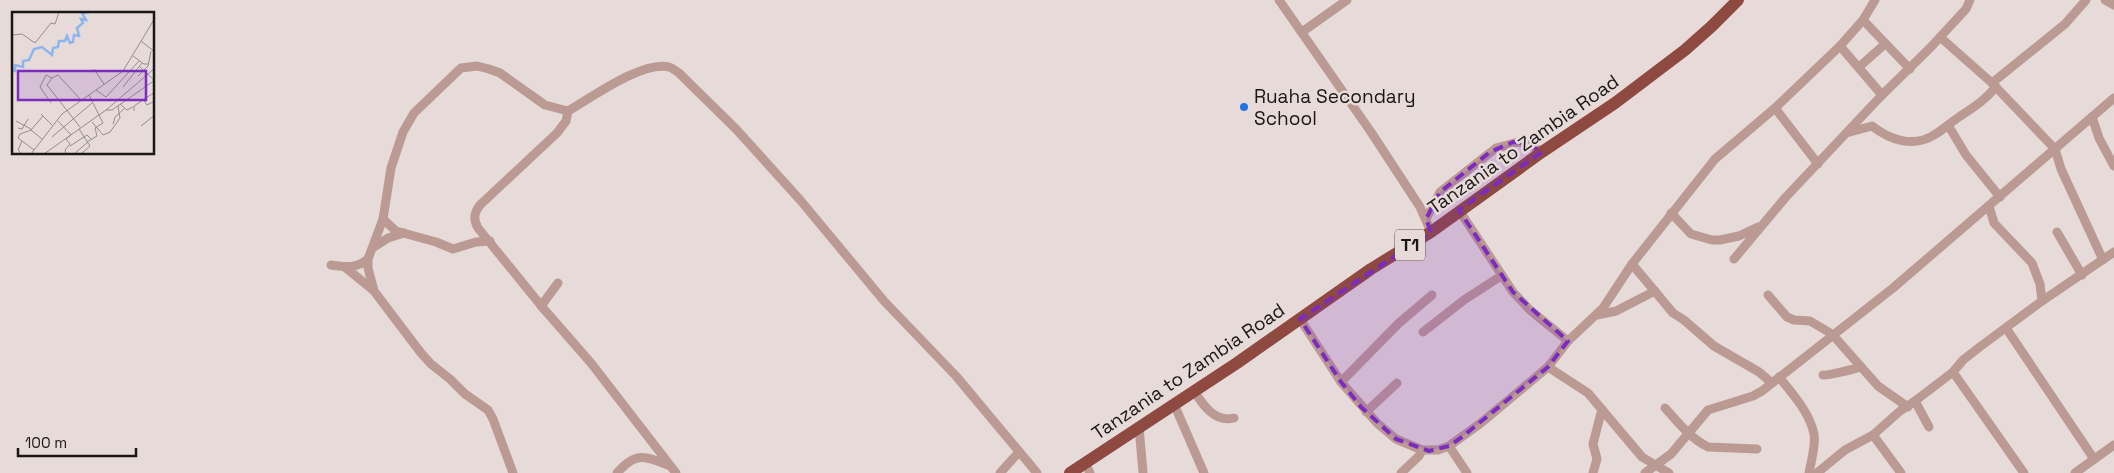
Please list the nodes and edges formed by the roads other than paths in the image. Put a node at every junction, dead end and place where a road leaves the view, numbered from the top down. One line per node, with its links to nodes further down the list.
1 (1279, 0): 10 (street)
2 (1347, 0): 10 (street)
3 (1738, 0): 25 (highway, Tanzania to Zambia Road / T1)
4 (1875, 0): 9 (street)
5 (1970, 0): 11 (street)
6 (2086, 0): 16 (street)
7 (2105, 0): 8 (street)
8 (2114, 5)
9 (1863, 20): 12 (street); 13 (street)
10 (1302, 32): 33 (street)
11 (1940, 37): 15 (street); 16 (street)
12 (1884, 44): 14 (street); 15 (street)
13 (1840, 46): 14 (street); 19 (street)
14 (1859, 67): 17 (street)
15 (1910, 69): 17 (street)
16 (1994, 85): 22 (street); 24 (street)
17 (1882, 95): 23 (street)
18 (2114, 98): 21 (street)
19 (1775, 108): 26 (street); 31 (street)
20 (568, 111): 32 (street); 38 (street); 84 (street)
21 (2092, 117): 24 (street); 27 (street)
22 (1948, 125): 23 (street); 28 (street)
23 (1849, 132): 26 (street)
24 (2055, 149): 28 (street); 43 (street)
25 (1542, 152): 30 (highway, Tanzania to Zambia Road / T1); 33 (street)
26 (1818, 164): 34 (street)
27 (2114, 166)
28 (2000, 197): 29 (street)
29 (1989, 206): 54 (street); 60 (street)
30 (1459, 210): 35 (highway, Tanzania to Zambia Road / T1); 48 (street)
31 (1671, 213): 34 (street); 44 (street)
32 (383, 219): 37 (street); 39 (street)
33 (1426, 219): 35 (street)
34 (1760, 226): 42 (street)
35 (1431, 232): 57 (highway, Tanzania to Zambia Road / T1)
36 (2056, 232): 47 (street)
37 (404, 233): 38 (street); 39 (street)
38 (490, 241): 55 (street)
39 (373, 247): 41 (street)
40 (2114, 252): 43 (street)
41 (368, 259): 46 (street); 50 (street)
42 (1734, 259)
43 (2103, 260): 47 (street)
44 (1632, 264): 51 (street); 56 (street)
45 (330, 265): 46 (street)
46 (346, 268): 50 (street)
47 (2082, 275): 54 (street)
48 (1501, 276): 59 (street); 61 (street)
49 (558, 283): 55 (street)
50 (374, 291): 91 (street)
51 (1655, 291): 56 (street); 66 (street)
52 (1768, 294): 60 (street)
53 (1432, 295): 67 (street)
54 (2042, 301): 58 (street)
55 (541, 306): 87 (street)
56 (1597, 315): 61 (street)
57 (1300, 319): 67 (street); 69 (highway, Tanzania to Zambia Road / T1)
58 (2006, 328): 64 (street); 85 (street)
59 (1423, 332)
60 (1832, 334): 62 (street); 66 (street)
61 (1568, 341): 63 (street)
62 (1860, 366): 65 (street); 71 (street)
63 (1548, 367): 73 (street); 81 (street)
64 (1953, 372): 71 (street); 105 (street)
65 (1823, 375)
66 (1775, 380): 78 (street); 102 (street)
67 (1341, 382): 74 (street)
68 (1398, 383): 74 (street)
69 (1194, 391): 70 (highway, Tanzania to Zambia Road / T1); 75 (street)
70 (1174, 404): 76 (highway, Tanzania to Zambia Road / T1); 96 (street)
71 (1912, 404): 77 (street); 79 (street)
72 (1665, 408): 78 (street)
73 (1602, 409): 86 (street); 99 (street)
74 (1366, 412): 83 (street)
75 (1234, 418)
76 (1139, 427): 88 (highway, Tanzania to Zambia Road / T1); 89 (street)
77 (1929, 428)
78 (1690, 434): 82 (street); 86 (street)
79 (1873, 435): 103 (street); 104 (street)
80 (2114, 445): 85 (street)
81 (1448, 446): 83 (street); 98 (street)
82 (1757, 449)
83 (1422, 450): 97 (street)
84 (1019, 452): 93 (street); 94 (street)
85 (2094, 459): 90 (street)
86 (1654, 465): 100 (street); 101 (street)
87 (673, 470): 92 (street)
88 (1089, 470): 95 (highway, Tanzania to Zambia Road / T1)
89 (1143, 472)
90 (2078, 472)
91 (513, 473)
92 (617, 473)
93 (1000, 473)
94 (1038, 473)
95 (1070, 473)
96 (1204, 473)
97 (1401, 473)
98 (1467, 473)
99 (1593, 473)
100 (1646, 473)
101 (1669, 473)
102 (1809, 473)
103 (1817, 473)
104 (1901, 473)
105 (2024, 473)

